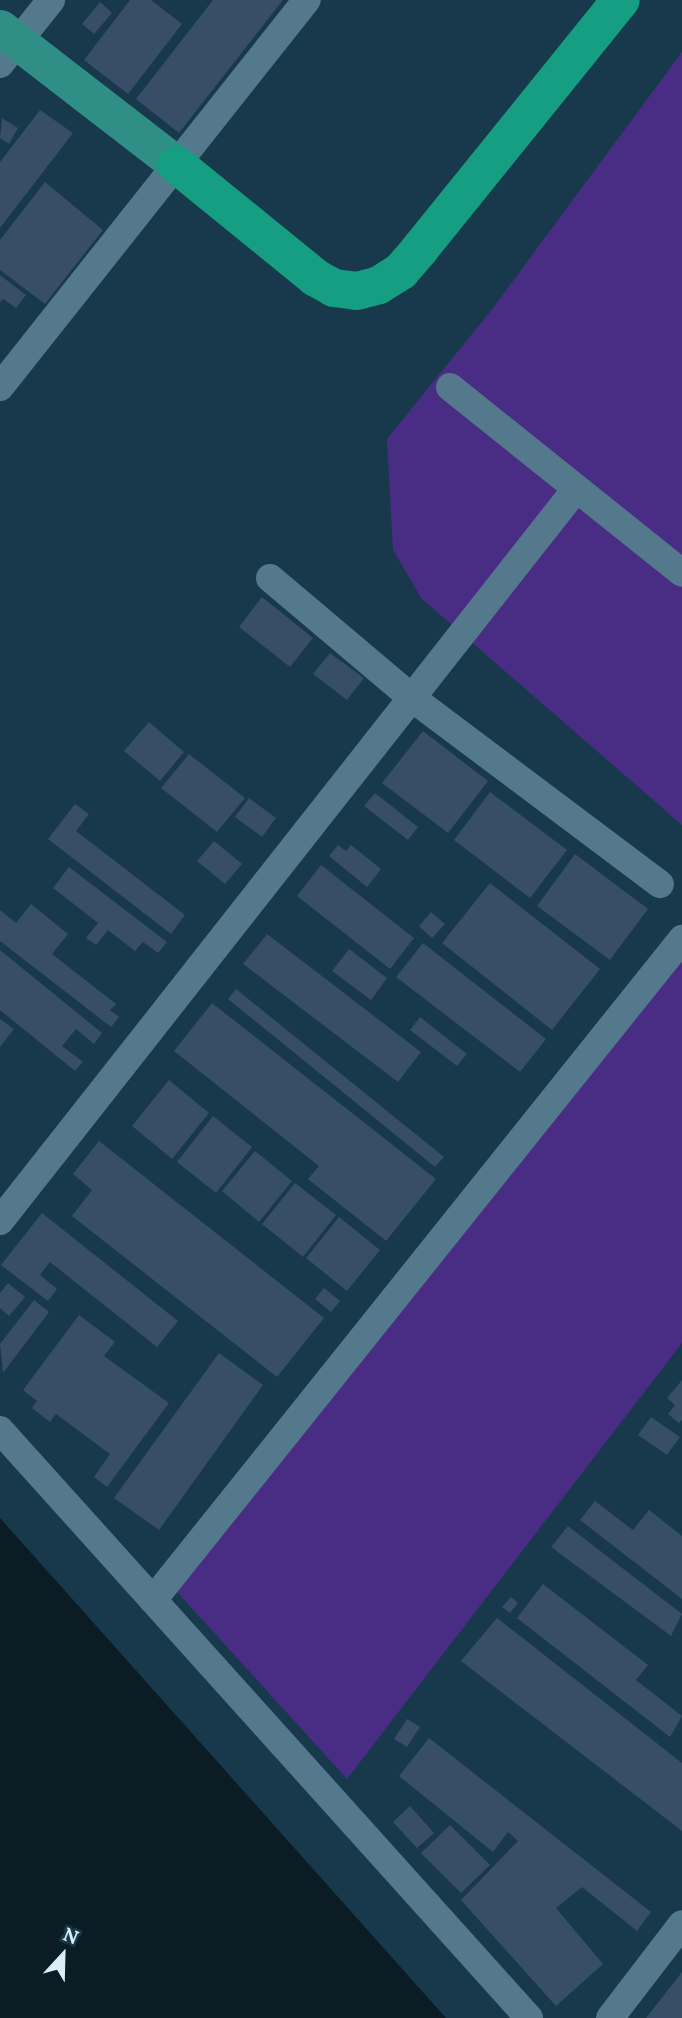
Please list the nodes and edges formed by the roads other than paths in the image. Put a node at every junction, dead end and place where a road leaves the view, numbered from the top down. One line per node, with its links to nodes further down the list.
1 (51, 0): 4 (street)
2 (307, 0): 5 (street)
3 (621, 0): 5 (highway)
4 (6, 45): 5 (main road)
5 (177, 164): 6 (street)
6 (4, 373)
7 (450, 387): 8 (street)
8 (576, 489): 9 (street); 11 (street)
9 (682, 573)
10 (270, 578): 11 (street)
11 (412, 698): 12 (street); 14 (street)
12 (660, 884)
13 (682, 939): 16 (street)
14 (0, 1221)
15 (0, 1430): 16 (street)
16 (153, 1600): 18 (street)
17 (682, 1924): 19 (street)
18 (529, 2018)
19 (610, 2018)

